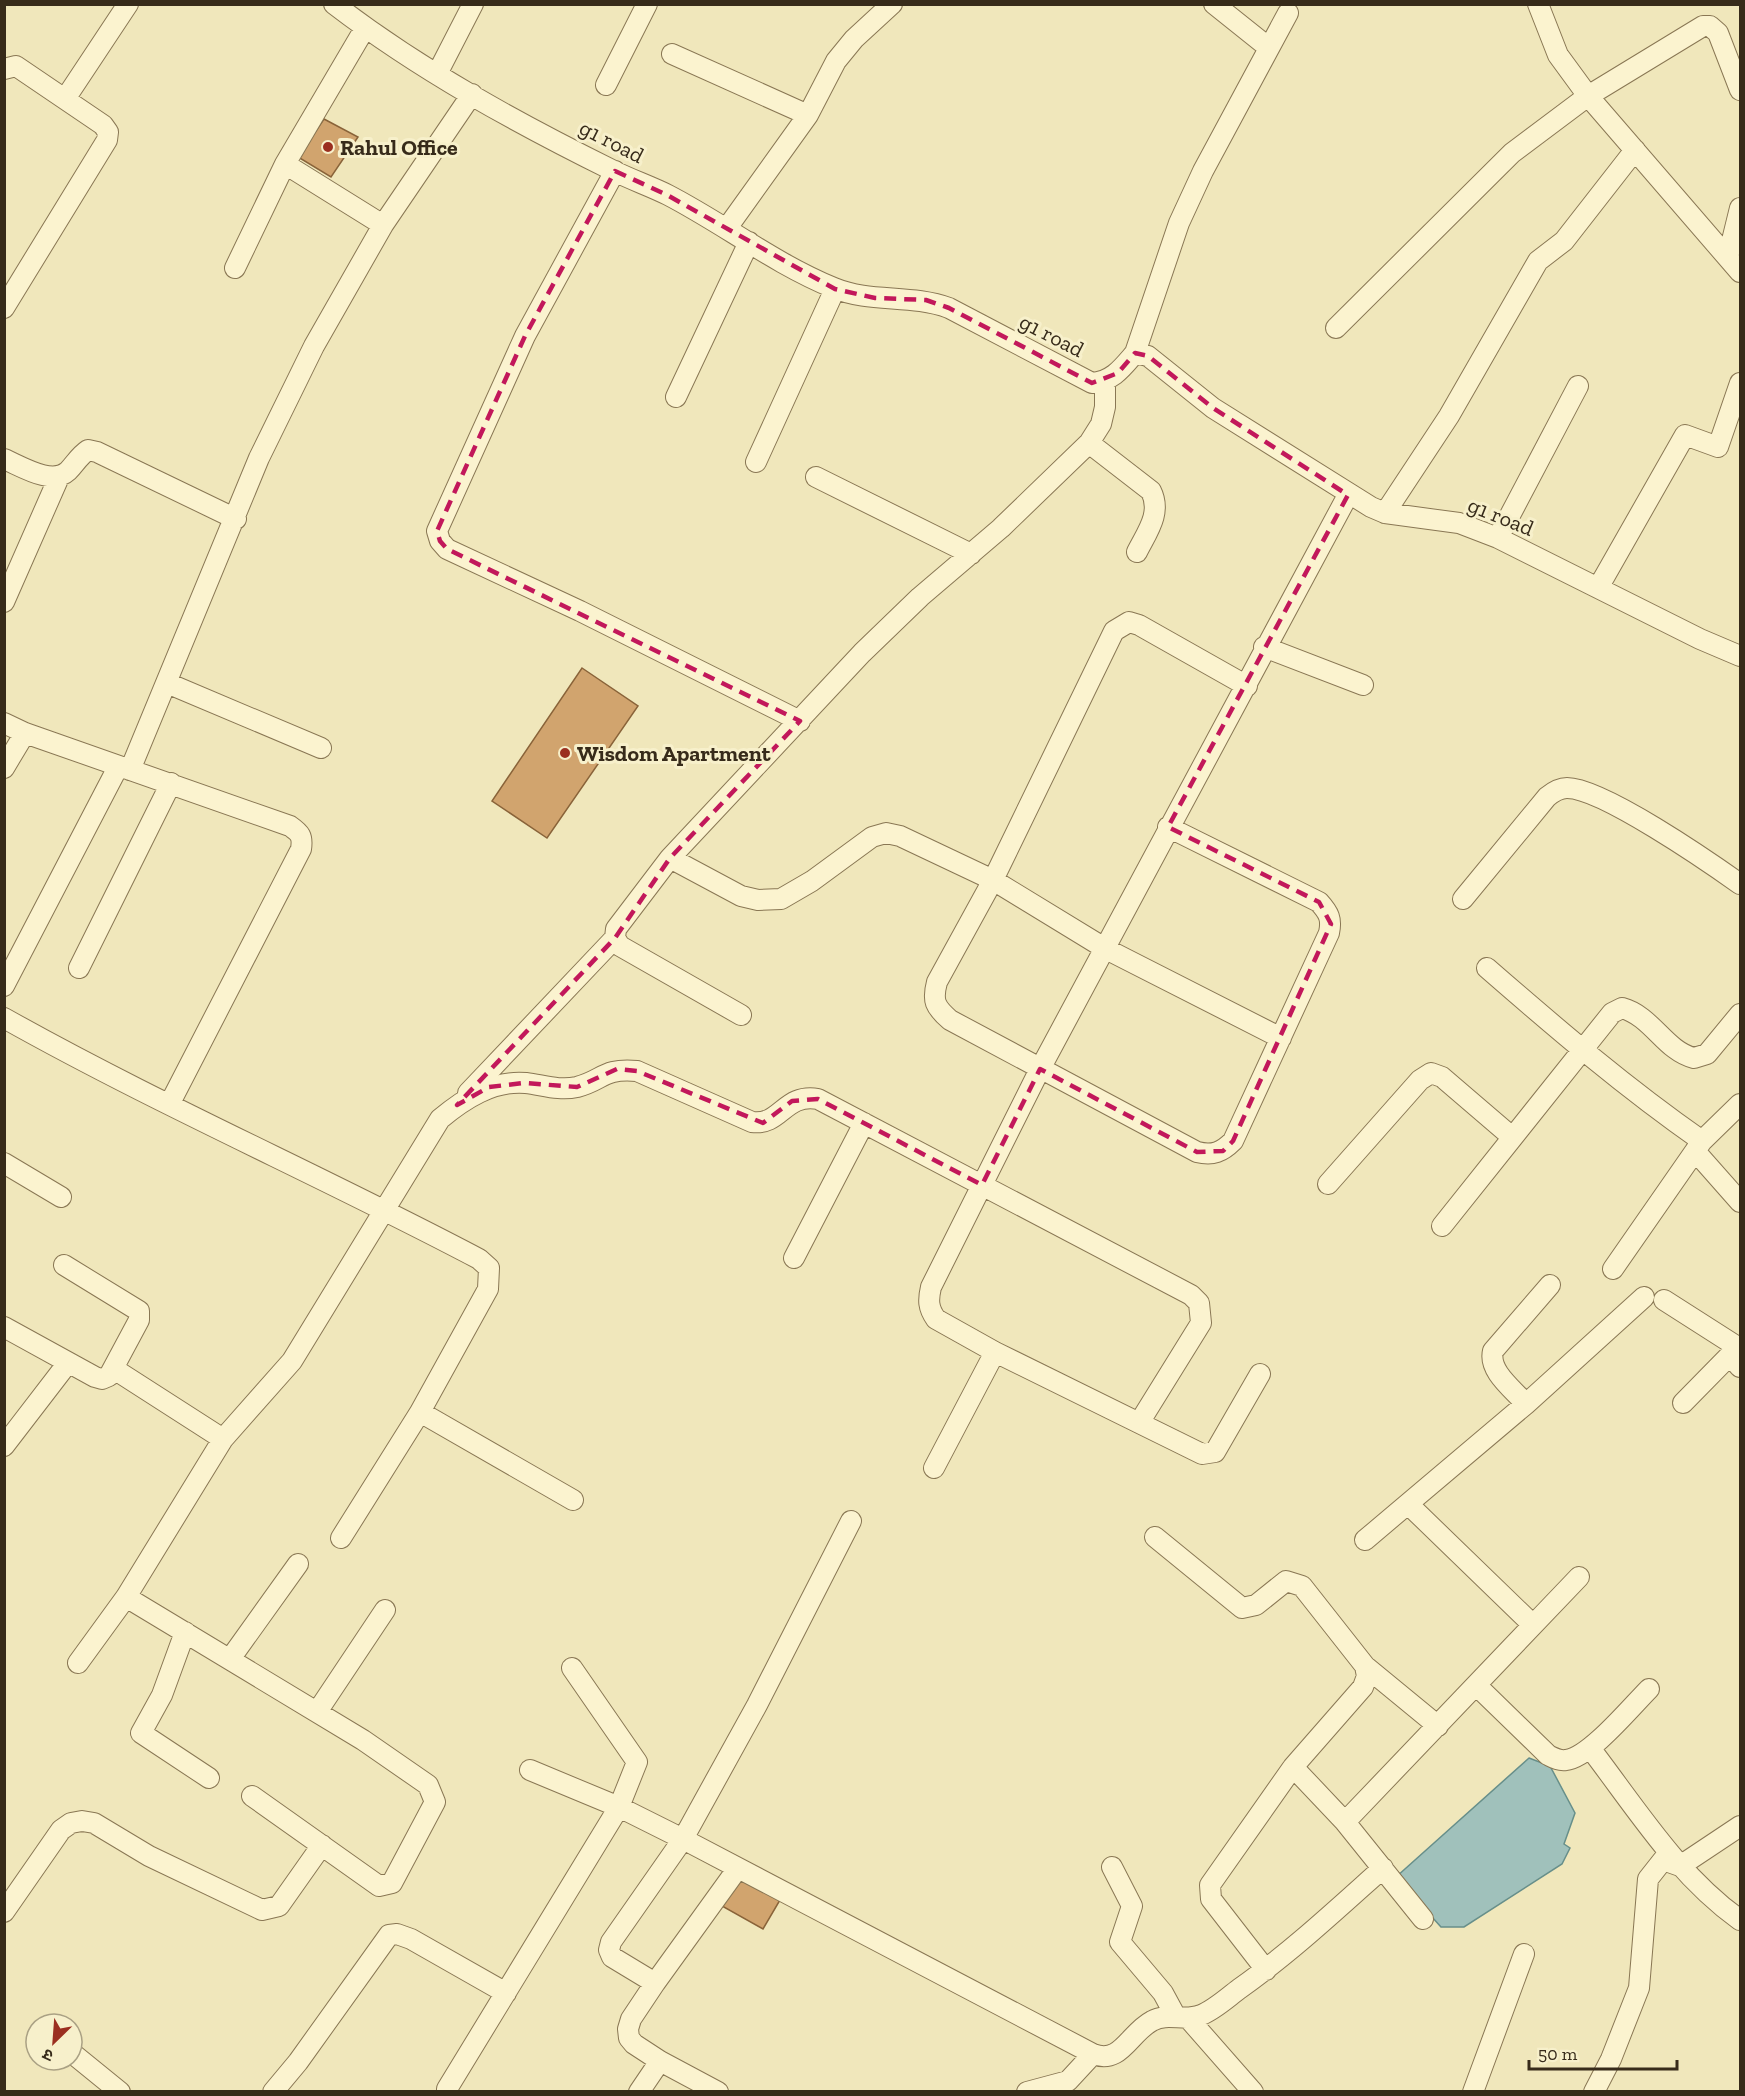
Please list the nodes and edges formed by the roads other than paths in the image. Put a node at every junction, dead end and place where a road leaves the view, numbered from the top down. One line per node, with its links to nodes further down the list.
1 (128, 4): 18 (street)
2 (334, 4): 9 (street, g1 road)
3 (473, 4): 13 (street)
4 (646, 4): 14 (street)
5 (892, 4): 19 (street)
6 (1214, 4): 10 (street)
7 (1538, 4): 17 (street)
8 (1288, 13): 10 (street)
9 (365, 28): 13 (street, g1 road); 21 (street)
10 (1269, 48): 32 (street)
11 (672, 54): 19 (street)
12 (4, 69): 18 (street)
13 (437, 74): 16 (street, g1 road)
14 (606, 85)
15 (1740, 90): 17 (street)
16 (472, 94): 22 (street, g1 road); 24 (street)
17 (1588, 96): 20 (street); 31 (street)
18 (65, 99): 30 (street)
19 (808, 115): 25 (street)
20 (1635, 150): 27 (street); 43 (street)
21 (285, 164): 24 (street); 28 (street)
22 (615, 171): 25 (street, g1 road); 55 (street)
23 (1740, 208): 27 (street)
24 (383, 225): 44 (street)
25 (727, 228): 26 (street, g1 road)
26 (749, 242): 29 (street, g1 road); 36 (street)
27 (1734, 265)
28 (235, 268)
29 (835, 289): 33 (street, g1 road); 39 (street)
30 (4, 308)
31 (1336, 328)
32 (1135, 353): 33 (street); 42 (street, g1 road)
33 (1105, 382): 37 (street)
34 (1740, 383): 48 (street)
35 (1578, 386): 45 (street)
36 (676, 397)
37 (1089, 443): 46 (street); 47 (street)
38 (4, 459): 40 (street)
39 (756, 462)
40 (58, 477): 44 (street); 49 (street)
41 (816, 477): 47 (street)
42 (1348, 495): 43 (street, g1 road); 50 (street)
43 (1385, 513): 45 (street, g1 road)
44 (236, 519): 52 (street)
45 (1498, 538): 48 (street, g1 road)
46 (1137, 552)
47 (970, 554): 55 (street)
48 (1598, 588): 51 (street, g1 road)
49 (4, 602)
50 (1264, 647): 53 (street); 54 (street)
51 (1740, 656)
52 (167, 683): 58 (street); 60 (street)
53 (1363, 685)
54 (1247, 686): 62 (street); 64 (street)
55 (800, 722): 63 (street)
56 (4, 723): 57 (street)
57 (25, 734): 59 (street); 60 (street)
58 (321, 748)
59 (4, 768)
60 (124, 769): 61 (street); 71 (street)
61 (171, 783): 69 (street); 78 (street)
62 (1168, 827): 68 (street); 75 (street)
63 (670, 858): 64 (street); 67 (street)
64 (993, 880): 68 (street); 77 (street)
65 (1740, 884): 66 (street)
66 (1463, 899)
67 (615, 938): 73 (street); 80 (street)
68 (1106, 949): 75 (street); 77 (street)
69 (80, 968)
70 (1487, 968): 76 (street)
71 (4, 986)
72 (1740, 1014): 76 (street)
73 (741, 1015)
74 (4, 1018): 78 (street)
75 (1281, 1038): 77 (street)
76 (1581, 1050): 82 (street); 83 (street)
77 (1040, 1069): 86 (street)
78 (170, 1103): 89 (street)
79 (1740, 1104): 83 (street)
80 (457, 1105): 81 (street); 89 (street)
81 (864, 1123): 86 (street); 91 (street)
82 (1512, 1137): 85 (street); 90 (street)
83 (1698, 1146): 88 (street); 93 (street)
84 (4, 1163): 87 (street)
85 (1328, 1184)
86 (982, 1185): 98 (street); 106 (street)
87 (61, 1197)
88 (1740, 1202)
89 (383, 1208): 105 (street); 107 (street)
90 (1442, 1226)
91 (794, 1258)
92 (64, 1265): 101 (street)
93 (1612, 1269)
94 (1551, 1285): 104 (street)
95 (1644, 1297): 104 (street)
96 (1664, 1300): 99 (street)
97 (4, 1327): 100 (street)
98 (995, 1352): 106 (street); 109 (street)
99 (1737, 1356): 103 (street)
100 (67, 1364): 101 (street); 108 (street)
101 (114, 1369): 107 (street)
102 (1260, 1374): 106 (street)
103 (1683, 1403)
104 (1526, 1404): 111 (street)
105 (420, 1412): 110 (street); 114 (street)
106 (1140, 1423)
107 (224, 1439): 118 (street)
108 (4, 1446)
109 (934, 1468)
110 (573, 1500)
111 (1408, 1504): 115 (street); 120 (street)
112 (851, 1521): 138 (street)
113 (1155, 1537): 124 (street)
114 (341, 1538)
115 (1365, 1540)
116 (297, 1564): 122 (street)
117 (1579, 1577): 120 (street)
118 (126, 1597): 121 (street); 123 (street)
119 (385, 1610): 128 (street)
120 (1533, 1625): 126 (street)
121 (184, 1632): 122 (street); 133 (street)
122 (230, 1659): 128 (street)
123 (78, 1663)
124 (1365, 1666): 129 (street); 131 (street)
125 (572, 1668): 135 (street)
126 (1476, 1685): 129 (street); 130 (street)
127 (1648, 1689): 130 (street)
128 (317, 1712): 139 (street)
129 (1437, 1726): 136 (street)
130 (1590, 1748): 140 (street)
131 (1293, 1767): 136 (street); 148 (street)
132 (530, 1770): 135 (street)
133 (209, 1778)
134 (252, 1796): 139 (street)
135 (619, 1808): 138 (street); 150 (street)
136 (1346, 1822): 143 (street)
137 (1740, 1826): 140 (street)
138 (683, 1839): 142 (street); 149 (street)
139 (322, 1845): 144 (street)
140 (1680, 1866): 146 (street); 163 (street)
141 (1112, 1867): 151 (street)
142 (738, 1868): 149 (street); 152 (street)
143 (1383, 1868): 145 (street); 148 (street)
144 (4, 1912)
145 (1423, 1919)
146 (1740, 1920)
147 (1524, 1954): 162 (street)
148 (1266, 1970): 151 (street)
149 (655, 1983): 153 (street)
150 (506, 1993): 155 (street); 157 (street)
151 (1182, 2017): 152 (street); 161 (street)
152 (1093, 2054): 160 (street)
153 (660, 2061): 158 (street); 159 (street)
154 (84, 2062): 156 (street)
155 (447, 2089)
156 (120, 2091)
157 (273, 2091)
158 (639, 2091)
159 (718, 2091)
160 (1027, 2091)
161 (1253, 2091)
162 (1473, 2091)
163 (1594, 2091)

